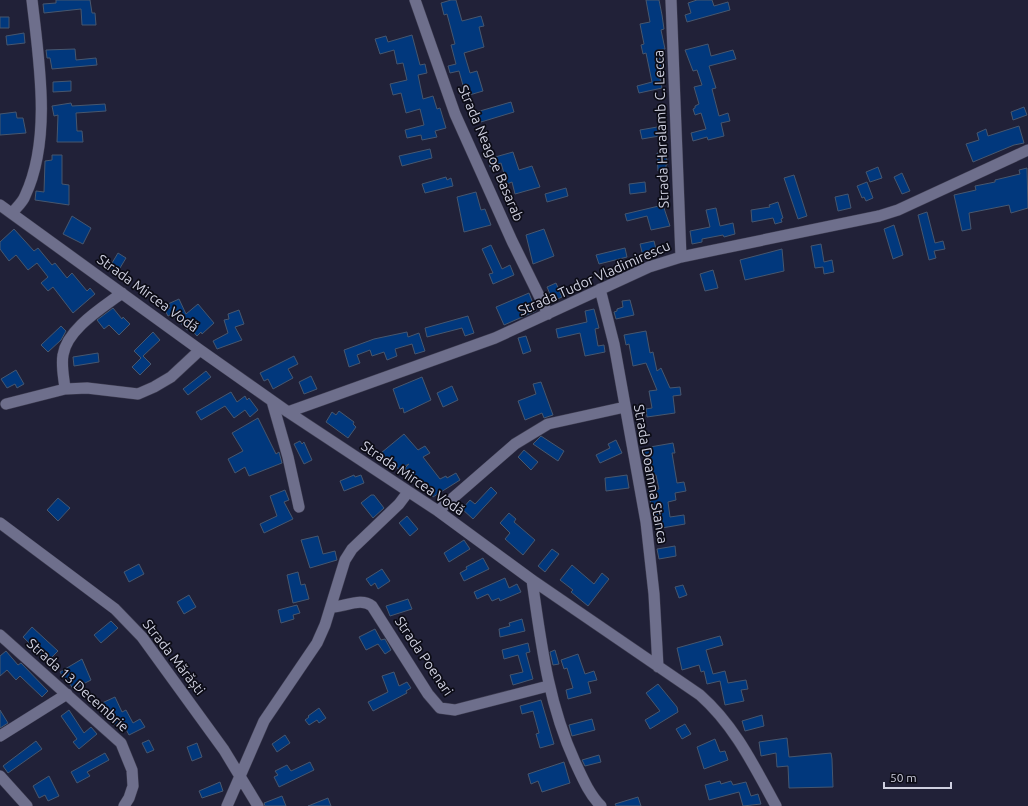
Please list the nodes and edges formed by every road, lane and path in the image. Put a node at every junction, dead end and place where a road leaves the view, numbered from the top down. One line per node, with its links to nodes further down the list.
1 (32, 0): 6 (street)
2 (415, 0): 10 (street, Strada Neagoe Basarab)
3 (671, 0): 7 (street, Strada Haralamb C. Lecca)
4 (1028, 150): 7 (street, Strada Tudor Vladimirescu)
5 (0, 205): 6 (street, Strada Mircea Vodă)
6 (12, 213): 9 (street, Strada Mircea Vodă)
7 (681, 256): 8 (street, Strada Tudor Vladimirescu)
8 (600, 289): 10 (street, Strada Tudor Vladimirescu); 15 (street, Strada Doamna Stanca)
9 (122, 293): 11 (street, Strada Mircea Vodă); 12 (street)
10 (548, 314): 16 (street, Strada Tudor Vladimirescu)
11 (200, 350): 12 (street); 13 (street, Strada Mircea Vodă)
12 (65, 389): 14 (street)
13 (272, 401): 16 (street, Strada Mircea Vodă); 18 (street)
14 (6, 404)
15 (625, 407): 19 (street); 24 (street, Strada Doamna Stanca)
16 (288, 412): 17 (street, Strada Mircea Vodă)
17 (408, 492): 19 (street, Strada Mircea Vodă); 22 (street)
18 (299, 507)
19 (438, 511): 21 (street, Strada Mircea Vodă)
20 (0, 523): 28 (street, Strada Mărăști)
21 (532, 580): 24 (street, Strada Mircea Vodă); 25 (street)
22 (331, 607): 25 (street, Strada Poenari); 28 (street)
23 (0, 635): 26 (street, Strada 13 Decembrie)
24 (658, 667): 35 (street, Strada Mircea Vodă)
25 (548, 686): 34 (street)
26 (67, 694): 27 (street); 31 (street, Strada 13 Decembrie)
27 (0, 736)
28 (240, 775): 32 (street); 33 (street, Strada Mărăști)
29 (0, 776): 30 (street)
30 (27, 806)
31 (124, 806)
32 (227, 806)
33 (258, 806)
34 (601, 806)
35 (776, 806)

